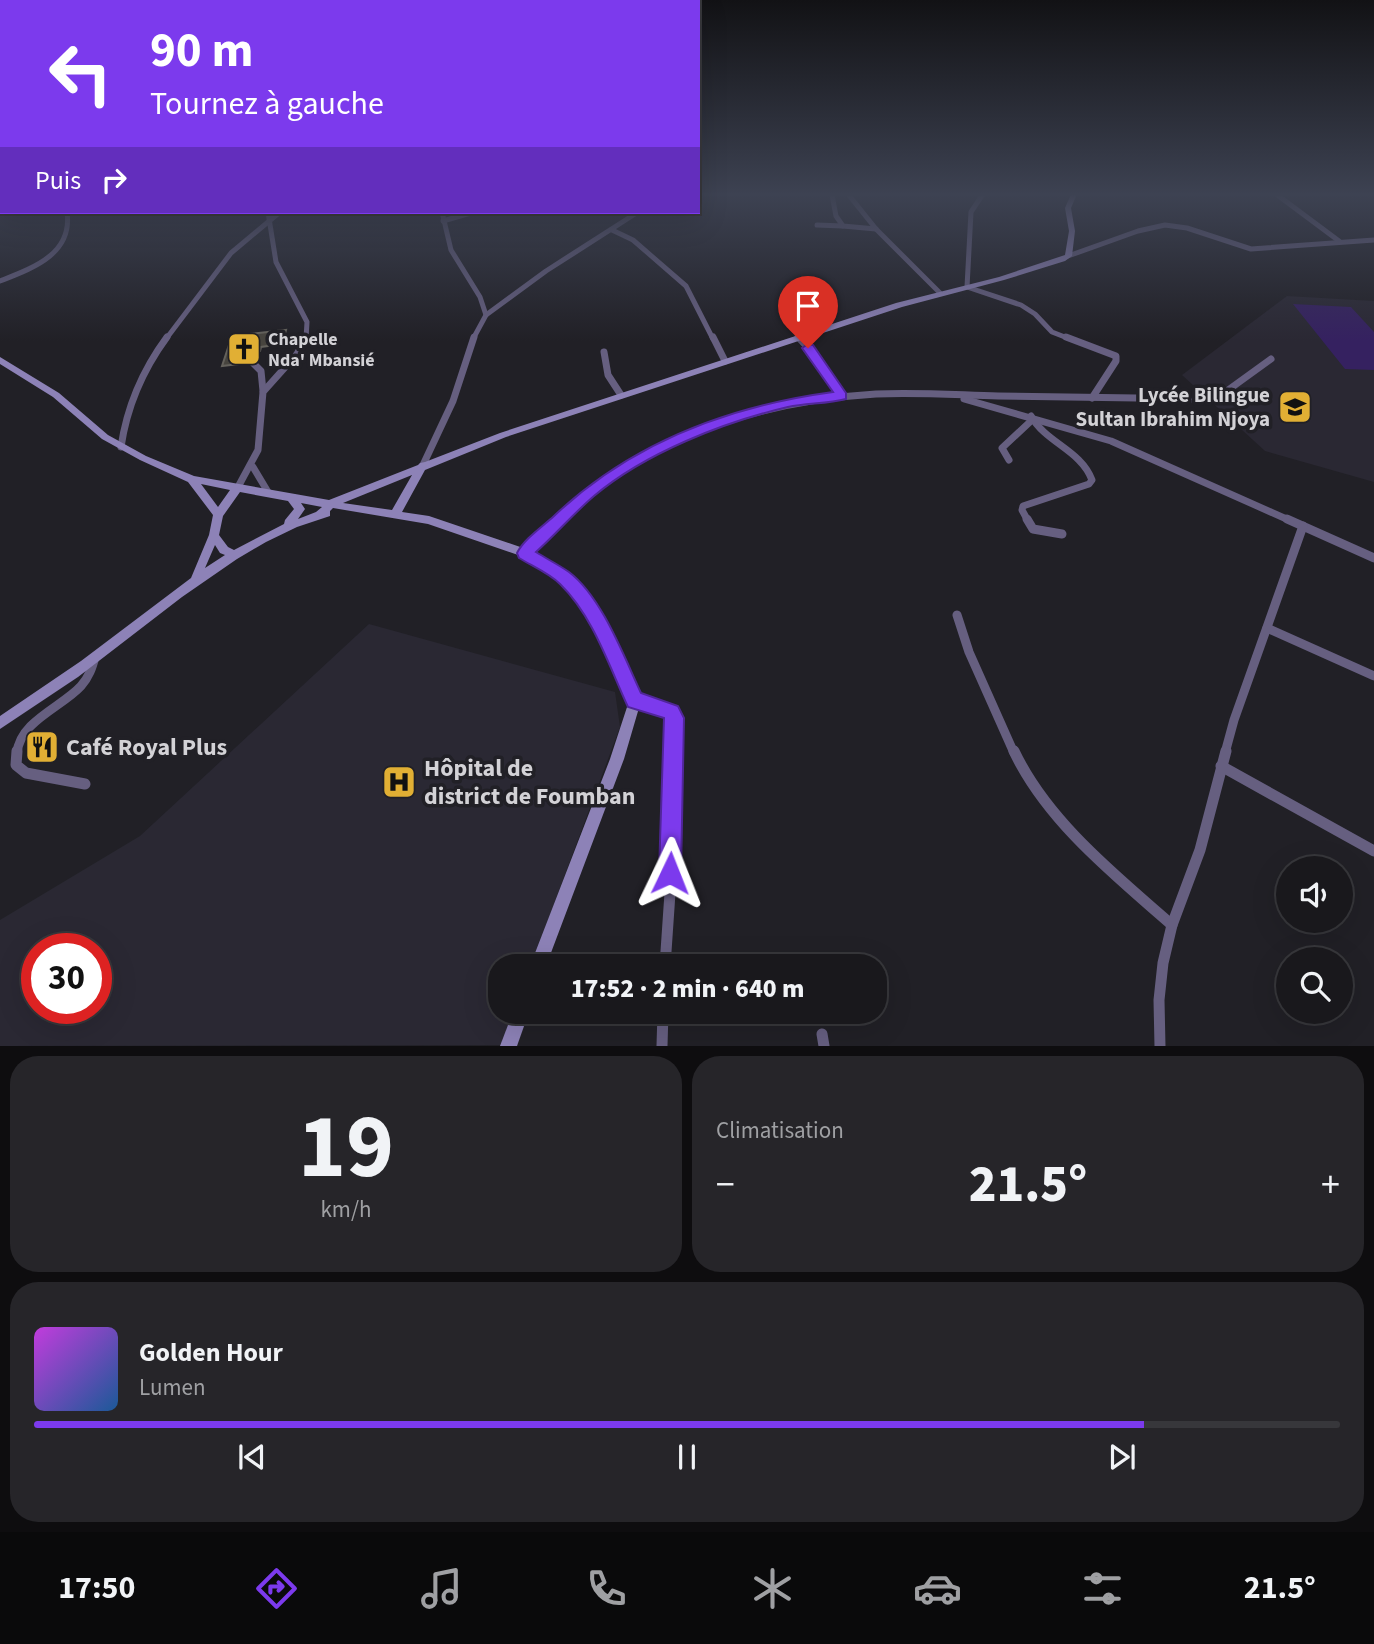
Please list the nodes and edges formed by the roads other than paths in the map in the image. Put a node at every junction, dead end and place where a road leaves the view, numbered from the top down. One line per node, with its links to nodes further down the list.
1 (59, 243): 14 (street)
2 (244, 243): 32 (street)
3 (273, 243): 26 (street)
4 (447, 243): 18 (street)
5 (591, 243): 18 (street)
6 (636, 243): 24 (street)
7 (890, 243): 17 (street)
8 (969, 243): 16 (street)
9 (1070, 243): 13 (street)
10 (1108, 243): 13 (street)
11 (1230, 243): 12 (street)
12 (1324, 243)
13 (1068, 256): 16 (street)
14 (0, 281)
15 (809, 286): 19 (street)
16 (967, 288): 17 (street); 30 (street)
17 (940, 293): 19 (street)
18 (486, 315): 34 (street)
19 (828, 328): 20 (street)
20 (798, 337): 24 (street); 28 (street)
21 (604, 352): 27 (street)
22 (1271, 359): 30 (street)
23 (0, 360): 32 (street)
24 (726, 361): 27 (street)
25 (253, 363): 26 (street)
26 (263, 391): 35 (street)
27 (621, 396): 34 (street)
28 (842, 396): 29 (street); 49 (street)
29 (951, 396): 30 (street); 31 (street)
30 (1091, 398)
31 (1032, 418): 33 (street); 46 (street); 47 (street)
32 (121, 447): 36 (street)
33 (1009, 460)
34 (423, 465): 40 (street); 42 (street)
35 (253, 467): 37 (street); 38 (street)
36 (192, 479): 37 (street); 43 (street)
37 (238, 487): 38 (street); 43 (street)
38 (268, 492): 39 (street)
39 (291, 498): 40 (street); 45 (street)
40 (332, 503): 41 (street); 44 (street)
41 (348, 506): 42 (street); 44 (street)
42 (396, 513): 49 (street)
43 (218, 515): 48 (street)
44 (320, 515): 45 (street)
45 (287, 526): 50 (street)
46 (1303, 526): 51 (street); 54 (street)
47 (1062, 534)
48 (214, 535): 50 (street); 52 (street)
49 (525, 553): 57 (street)
50 (233, 554): 52 (street)
51 (1374, 558)
52 (195, 579): 55 (street)
53 (957, 615): 62 (street)
54 (1267, 628): 56 (street); 59 (street)
55 (95, 657): 58 (street); 60 (street)
56 (1374, 676)
57 (635, 701): 63 (street); 64 (street)
58 (0, 723)
59 (1221, 766): 61 (street); 62 (street)
60 (85, 784)
61 (1374, 851)
62 (1172, 925): 69 (street)
63 (543, 954)
64 (666, 954)
65 (516, 1024): 67 (street)
66 (663, 1024): 68 (street)
67 (508, 1045)
68 (662, 1045)
69 (1160, 1045)

